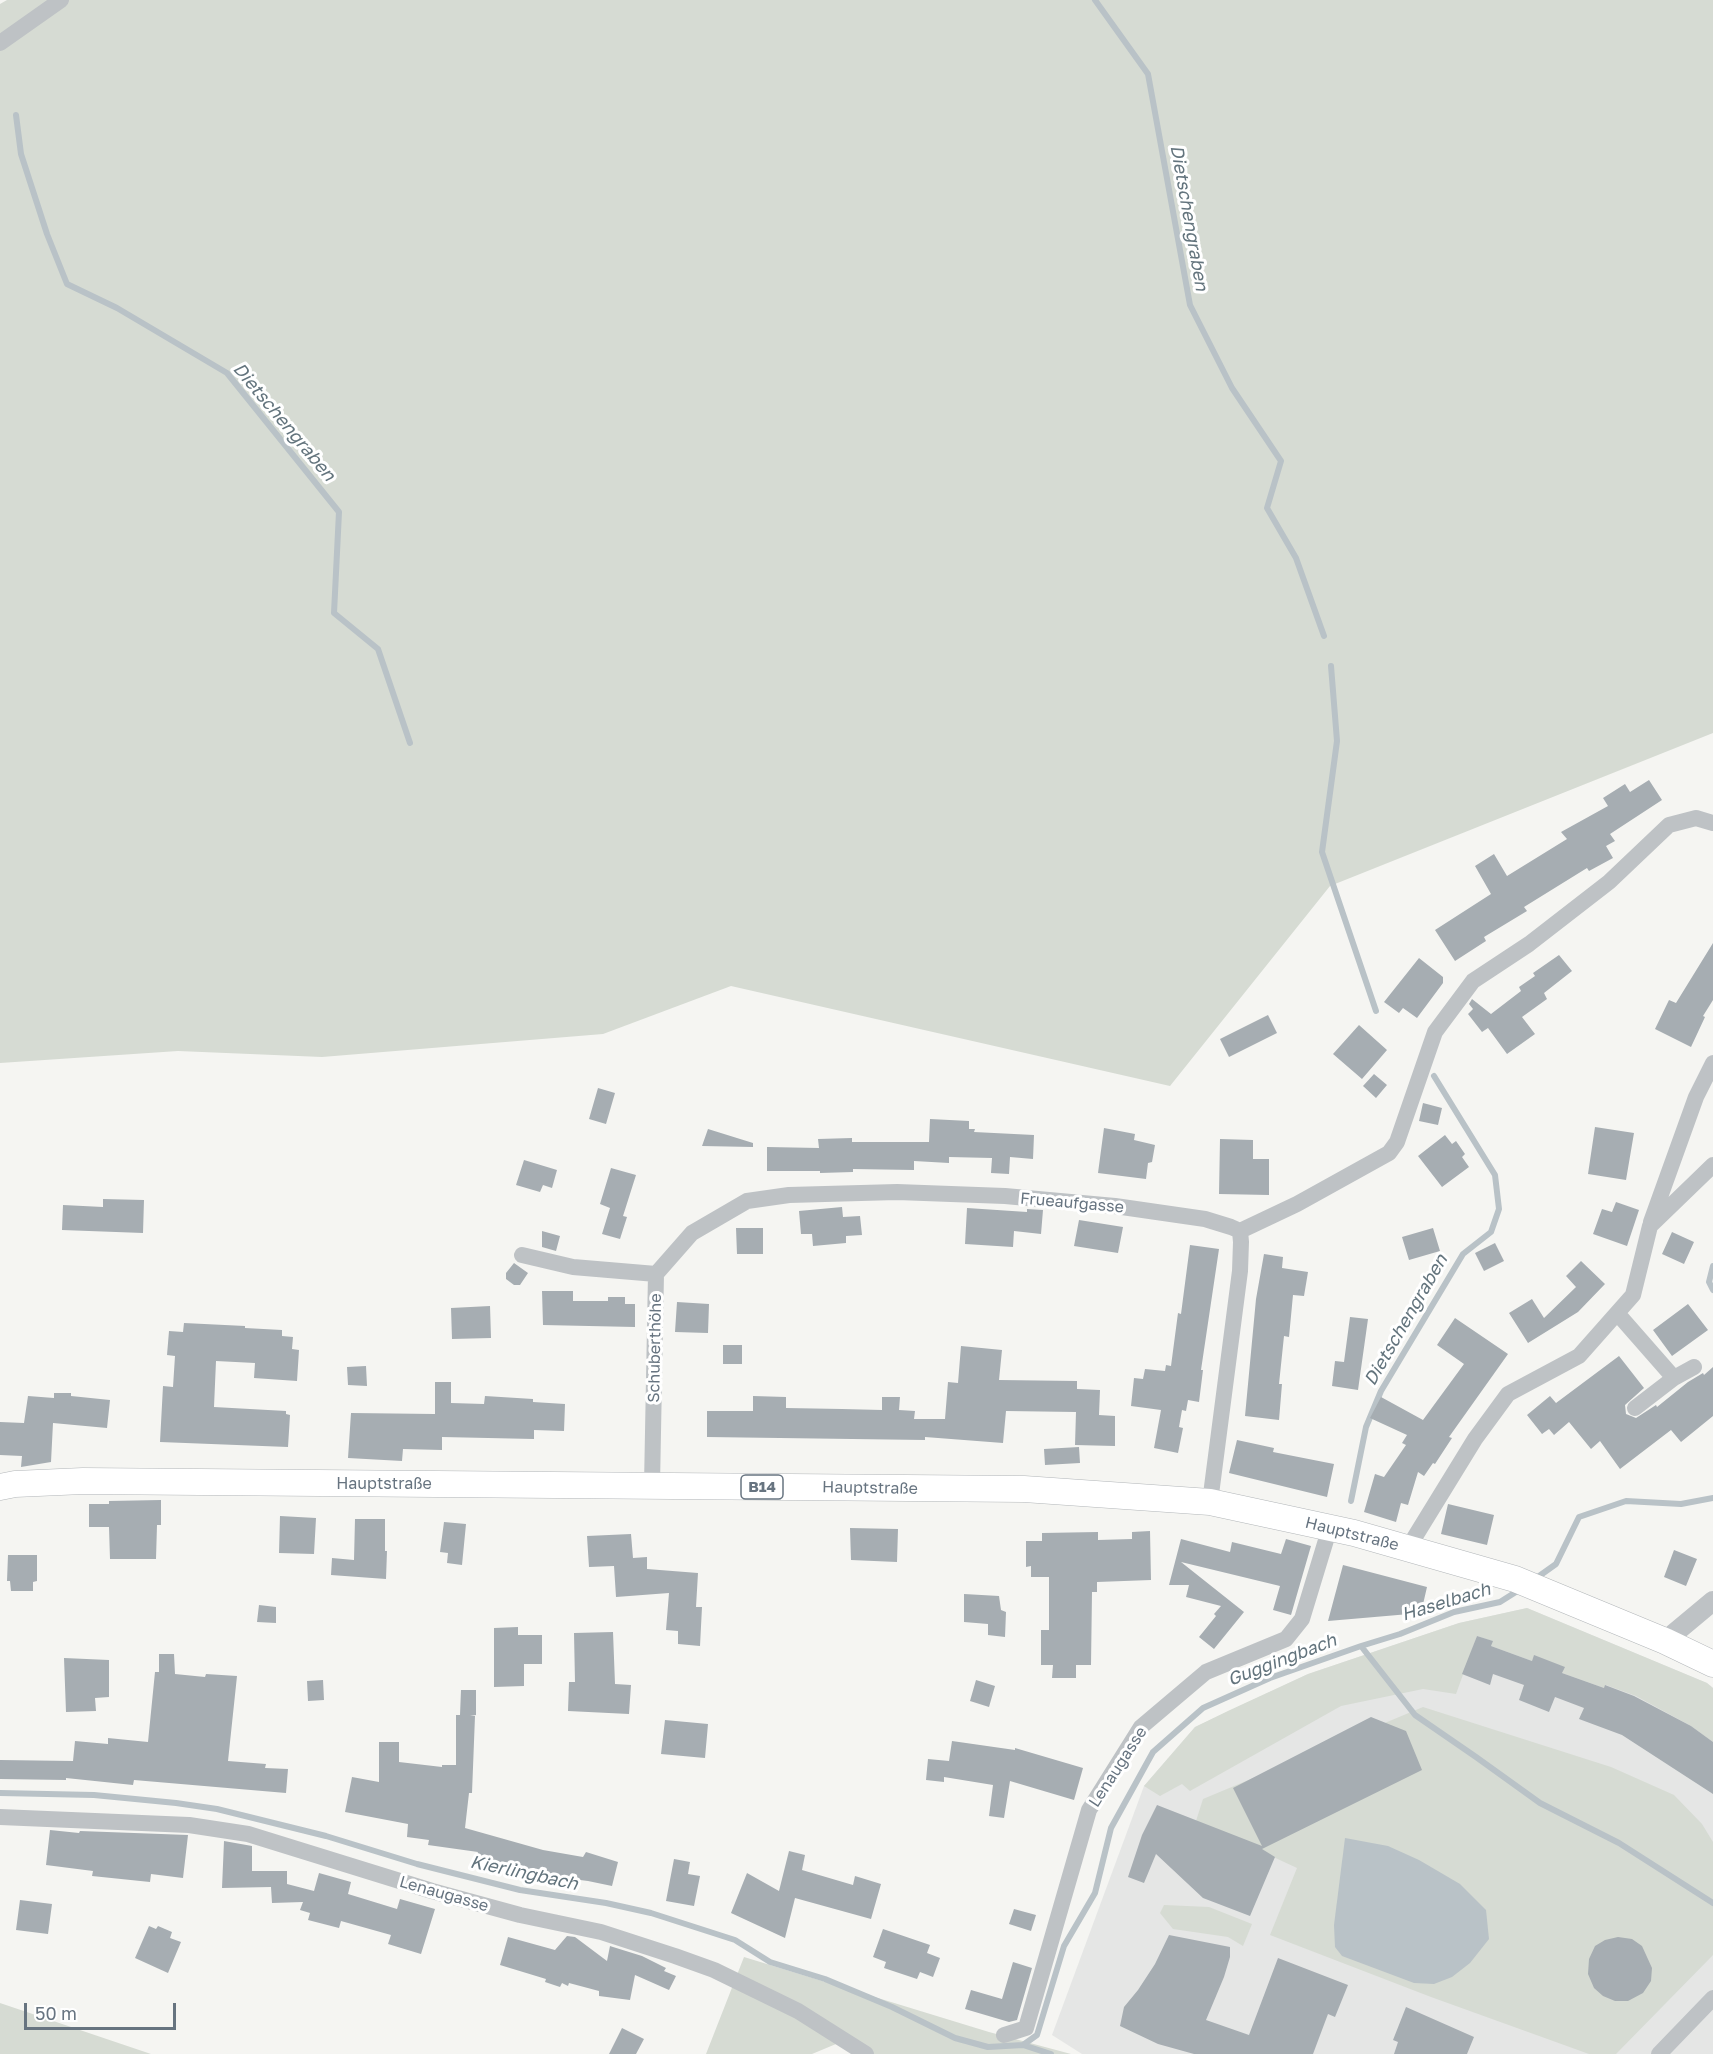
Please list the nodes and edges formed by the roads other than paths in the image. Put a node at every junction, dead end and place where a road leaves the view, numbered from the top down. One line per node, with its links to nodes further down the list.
1 (61, 0): 2 (street)
2 (0, 42)
3 (1713, 823): 7 (street)
4 (1713, 1063): 6 (street)
5 (1713, 1165): 6 (street)
6 (1650, 1226): 10 (street)
7 (1240, 1231): 9 (street, Frueaufgasse); 16 (street)
8 (522, 1255): 9 (street, Schuberthöhe)
9 (656, 1274): 14 (street, Schuberthöhe)
10 (1617, 1312): 12 (street); 18 (street)
11 (1694, 1367): 12 (street)
12 (1674, 1378): 13 (street)
13 (1635, 1408)
14 (652, 1485): 15 (main road, Hauptstraße / B14); 16 (main road, Hauptstraße / B14)
15 (0, 1487)
16 (1210, 1502): 17 (main road, Hauptstraße / B14)
17 (1330, 1527): 18 (main road, Hauptstraße / B14); 24 (street, Lenaugasse)
18 (1408, 1548): 20 (main road, Hauptstraße / B14)
19 (1713, 1601): 20 (street)
20 (1665, 1641): 21 (main road, Hauptstraße / B14)
21 (1713, 1664)
22 (0, 1817): 25 (street, Lenaugasse)
23 (1713, 1998): 26 (street)
24 (1004, 2035)
25 (866, 2054)
26 (1659, 2054)

